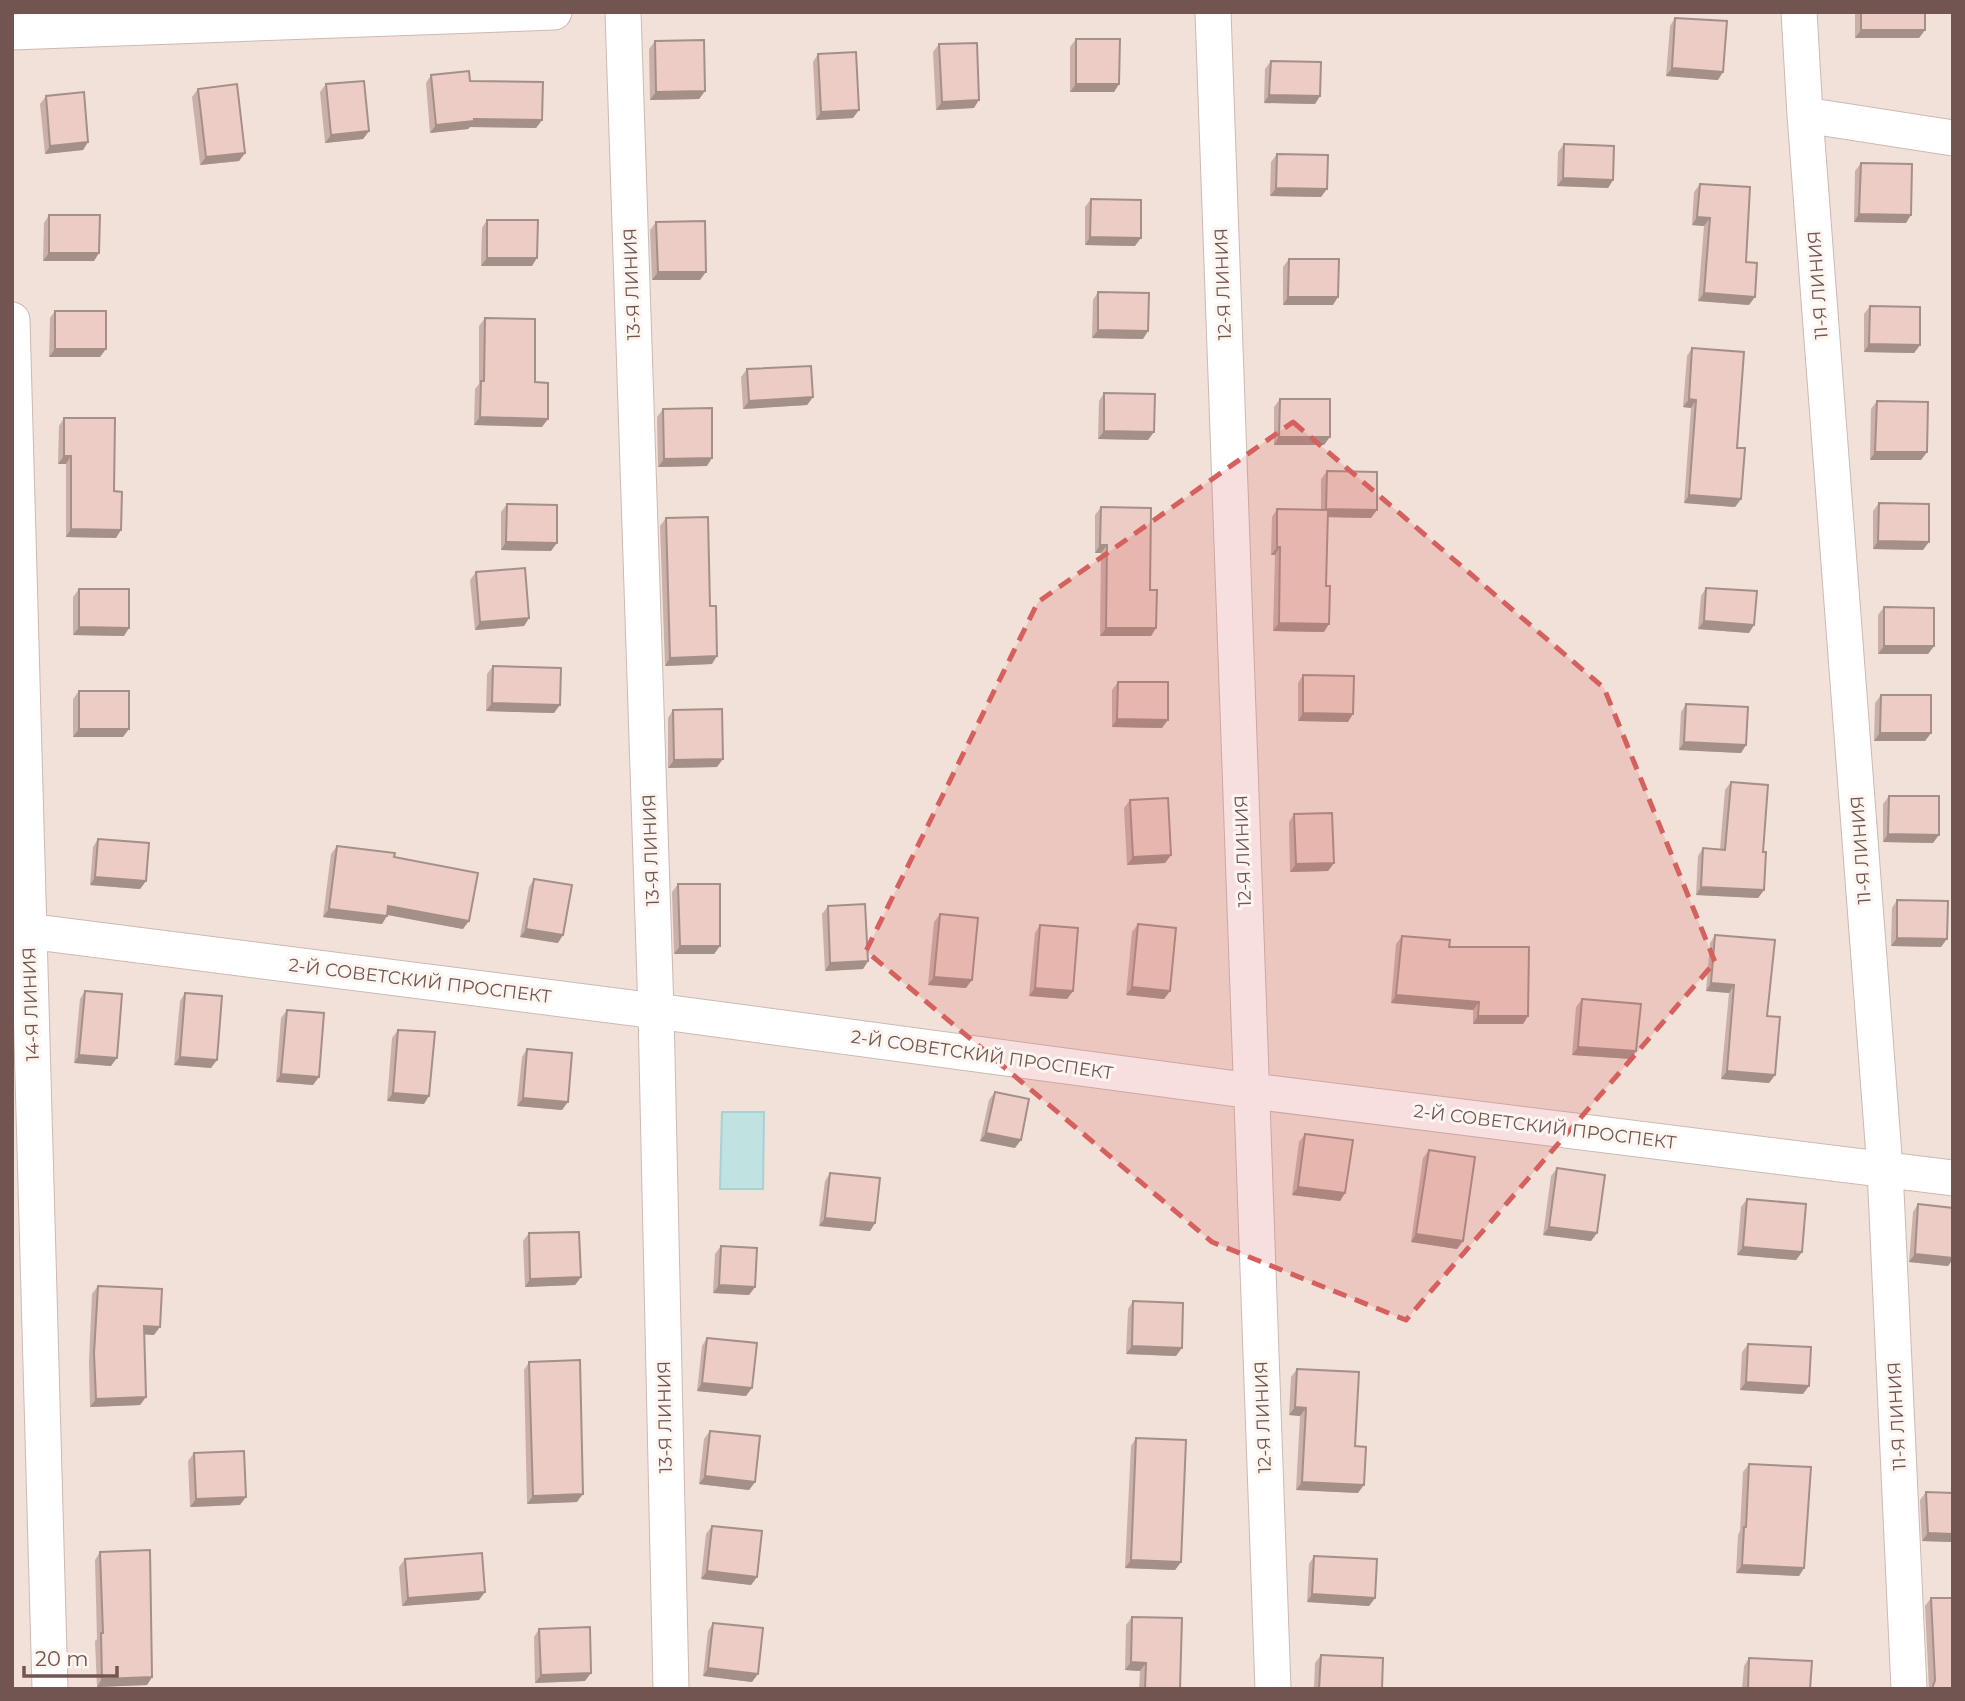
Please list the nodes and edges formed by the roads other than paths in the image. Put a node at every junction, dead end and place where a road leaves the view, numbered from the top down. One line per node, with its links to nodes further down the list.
1 (554, 12): 5 (street)
2 (623, 12): 10 (street, 13-Я ЛИНИЯ)
3 (1213, 12): 11 (street, 12-Я ЛИНИЯ)
4 (1799, 12): 6 (street, 11-Я ЛИНИЯ)
5 (12, 33)
6 (1805, 116): 7 (street); 12 (street, 11-Я ЛИНИЯ)
7 (1953, 138)
8 (12, 320): 9 (street, 14-Я ЛИНИЯ)
9 (21, 930): 10 (street, 2-Й СОВЕТСКИЙ ПРОСПЕКТ); 14 (street, 14-Я ЛИНИЯ)
10 (656, 1012): 11 (street, 2-Й СОВЕТСКИЙ ПРОСПЕКТ); 15 (street, 13-Я ЛИНИЯ)
11 (1252, 1091): 12 (street, 2-Й СОВЕТСКИЙ ПРОСПЕКТ); 16 (street, 12-Я ЛИНИЯ)
12 (1885, 1169): 13 (street, 2-Й СОВЕТСКИЙ ПРОСПЕКТ); 17 (street, 11-Я ЛИНИЯ)
13 (1953, 1178)
14 (50, 1689)
15 (671, 1689)
16 (1273, 1689)
17 (1909, 1689)

